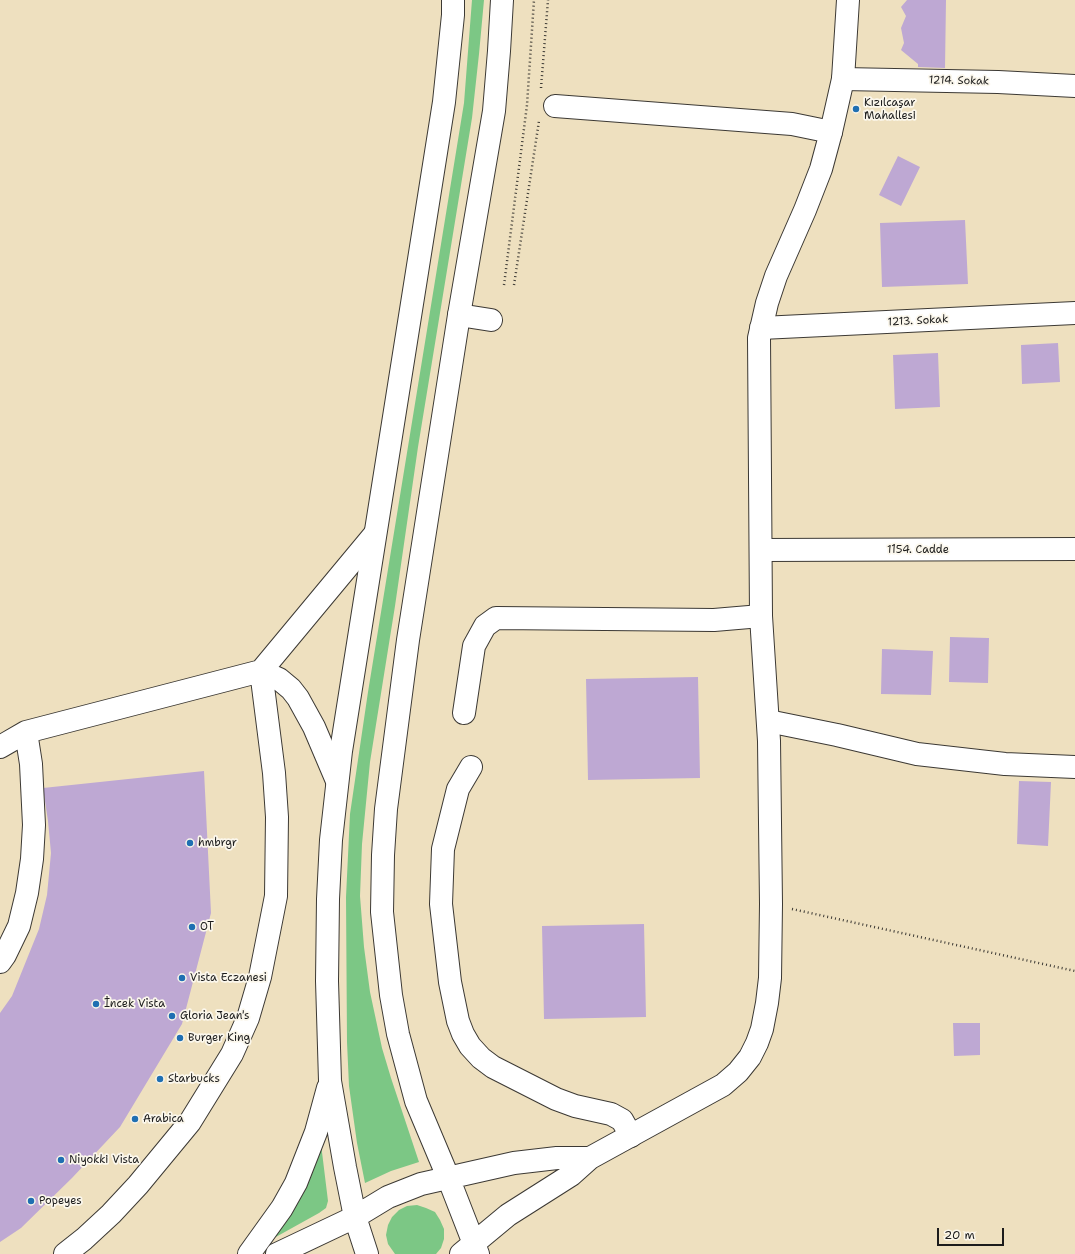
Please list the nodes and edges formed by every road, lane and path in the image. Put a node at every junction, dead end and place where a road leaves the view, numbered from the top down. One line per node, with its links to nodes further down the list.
1 (454, 0): 16 (main road)
2 (502, 0): 13 (main road)
3 (534, 0): 10 (path)
4 (548, 0): 8 (path)
5 (848, 0): 6 (main road)
6 (843, 79): 7 (main road, 1214. Sokak); 9 (main road)
7 (1075, 86)
8 (545, 106): 9 (main road); 11 (path)
9 (831, 132): 15 (main road)
10 (504, 285)
11 (514, 285)
12 (1075, 313): 15 (main road, 1213. Sokak)
13 (459, 315): 14 (main road); 34 (main road)
14 (491, 320)
15 (762, 328): 18 (main road)
16 (374, 535): 20 (main road); 27 (main road)
17 (1075, 549): 18 (main road, 1154. Cadde)
18 (761, 550): 19 (main road)
19 (761, 616): 21 (main road); 22 (main road)
20 (261, 671): 23 (main road); 27 (main road); 37 (main road)
21 (464, 712)
22 (768, 721): 26 (main road); 28 (main road)
23 (26, 732): 24 (main road); 29 (main road)
24 (0, 747)
25 (471, 767): 32 (main road)
26 (1075, 767)
27 (337, 781): 31 (main road)
28 (771, 904): 30 (path); 32 (main road)
29 (0, 962)
30 (1075, 972)
31 (330, 1081): 35 (main road); 38 (main road)
32 (631, 1136): 33 (main road)
33 (590, 1158): 34 (main road); 36 (main road)
34 (448, 1177): 35 (main road); 36 (main road)
35 (355, 1217): 39 (main road); 40 (main road)
36 (471, 1250)
37 (65, 1254)
38 (249, 1254)
39 (277, 1254)
40 (367, 1254)

